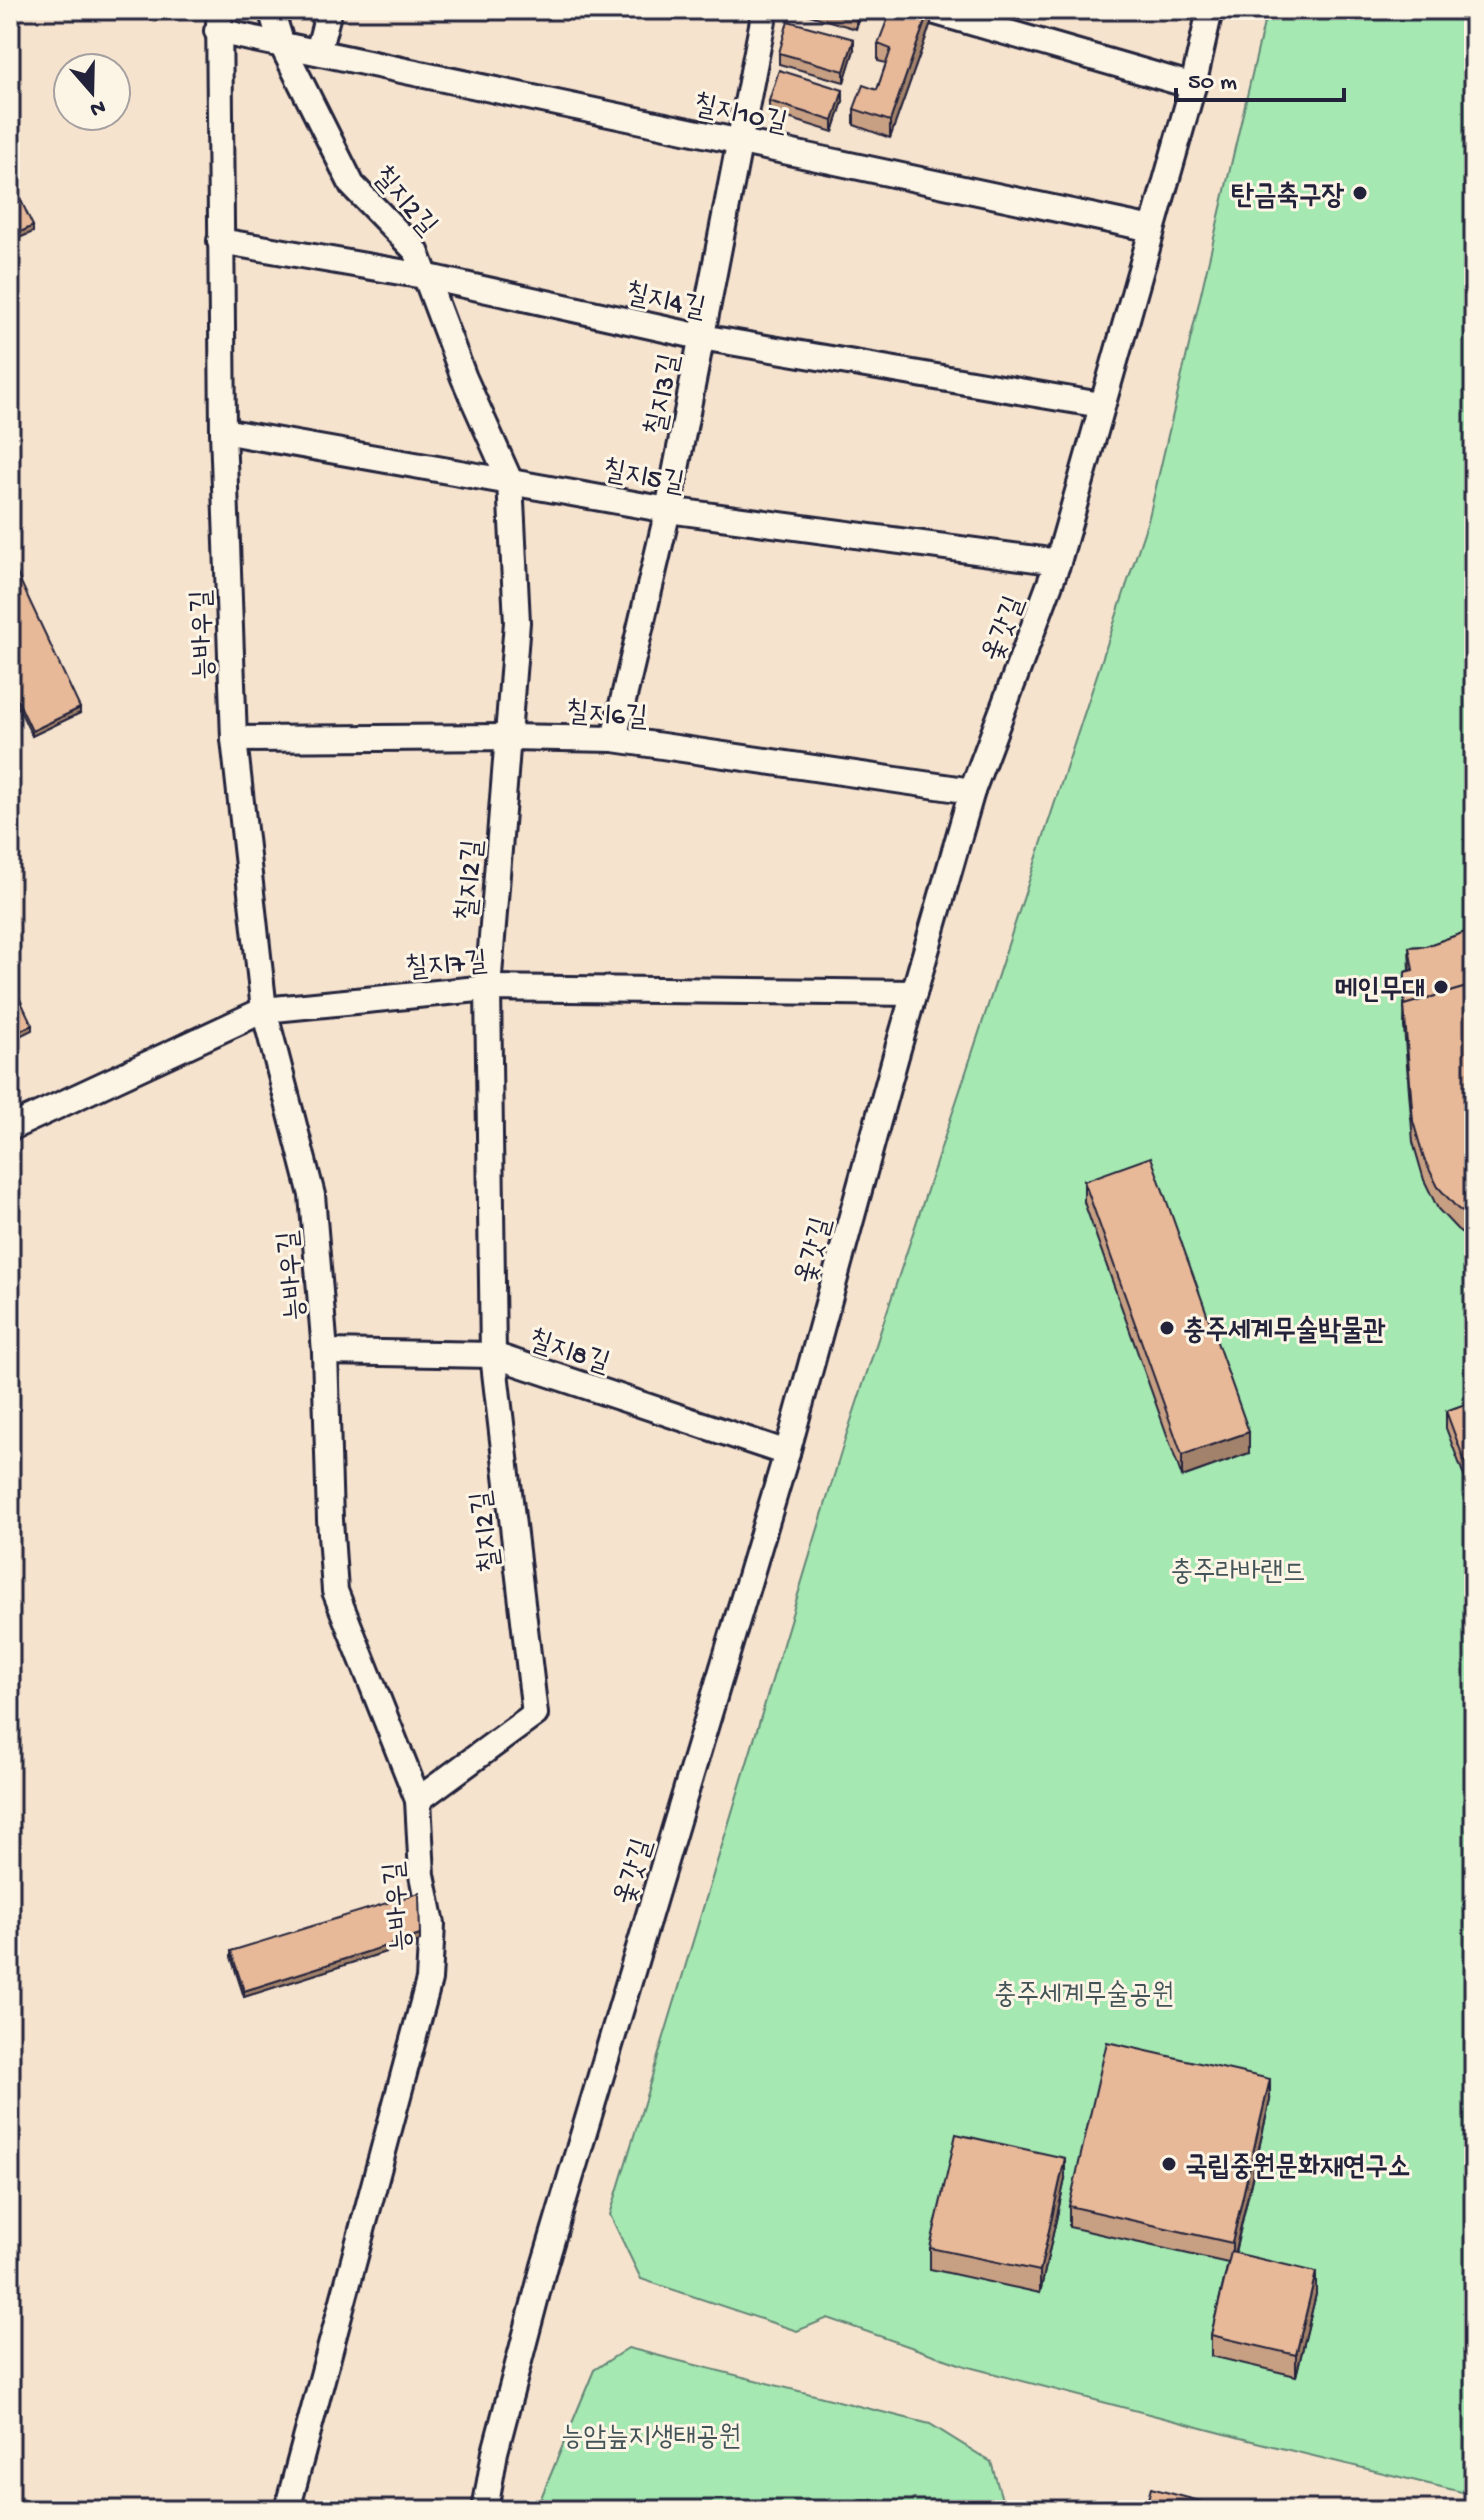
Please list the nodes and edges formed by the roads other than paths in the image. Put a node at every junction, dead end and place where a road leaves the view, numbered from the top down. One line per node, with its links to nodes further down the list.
1 (271, 10): 7 (street, 칠지2길)
2 (329, 10): 8 (street)
3 (765, 10): 10 (street, 칠지3길)
4 (929, 10): 9 (street)
5 (1210, 10): 9 (street, 옻갓길)
6 (218, 20): 7 (street); 12 (street, 능바우길)
7 (282, 45): 8 (street); 13 (street, 칠지2길)
8 (318, 52): 10 (street, 칠지10길)
9 (1193, 86): 11 (street, 옻갓길)
10 (739, 141): 11 (street, 칠지10길); 14 (street, 칠지3길)
11 (1152, 229): 15 (street, 옻갓길)
12 (220, 241): 13 (street, 칠지4길); 16 (street, 능바우길)
13 (424, 276): 14 (street, 칠지4길); 17 (street, 칠지2길)
14 (701, 337): 15 (street, 칠지4길); 18 (street, 칠지3길)
15 (1101, 405): 19 (street, 옻갓길)
16 (223, 431): 17 (street, 칠지5길); 21 (street, 능바우길)
17 (510, 481): 18 (street, 칠지5길); 20 (street, 칠지2길)
18 (668, 510): 19 (street, 칠지5길); 22 (street, 칠지3길)
19 (1058, 562): 23 (street, 옻갓길)
20 (508, 737): 21 (street, 칠지6길); 22 (street, 칠지6길); 24 (street, 칠지2길)
21 (234, 739): 26 (street, 능바우길)
22 (614, 739): 23 (street, 칠지6길)
23 (972, 791): 25 (street, 옻갓길)
24 (488, 988): 25 (street, 칠지7길); 26 (street, 칠지7길); 29 (street, 칠지2길)
25 (914, 993): 30 (street, 옻갓길)
26 (264, 1010): 27 (street, 칠지7길); 28 (street, 능바우길)
27 (10, 1128)
28 (325, 1352): 29 (street, 칠지8길); 31 (street, 능바우길)
29 (493, 1355): 30 (street, 칠지8길); 31 (street, 칠지2길)
30 (787, 1453): 33 (street, 옻갓길)
31 (418, 1800): 32 (street, 능바우길)
32 (287, 2510)
33 (485, 2510)

